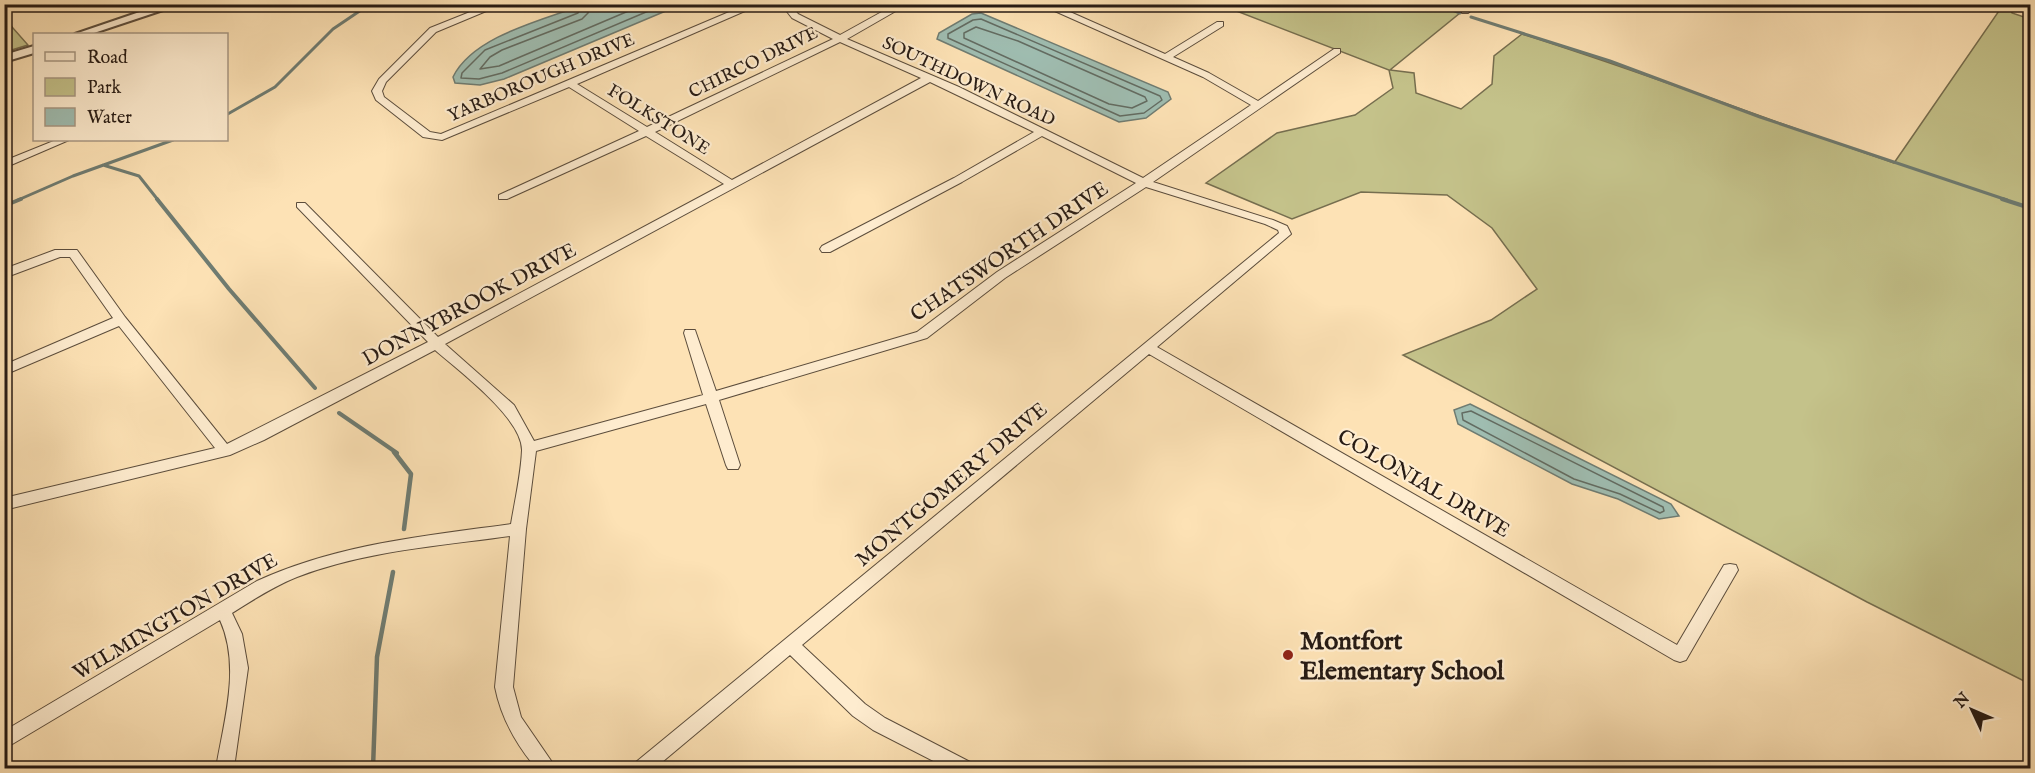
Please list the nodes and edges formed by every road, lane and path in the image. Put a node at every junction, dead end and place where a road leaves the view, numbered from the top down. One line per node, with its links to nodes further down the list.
1 (499, 4): 17 (street, YARBOROUGH DRIVE)
2 (757, 4): 17 (street, YARBOROUGH DRIVE)
3 (785, 4): 11 (street, SOUTHDOWN ROAD)
4 (904, 4): 11 (street, CHIRCO DRIVE)
5 (1475, 4): 8 (street)
6 (174, 5): 10 (street)
7 (1045, 5): 14 (street)
8 (1465, 11)
9 (1220, 24): 14 (street)
10 (84, 33)
11 (840, 39): 16 (street, SOUTHDOWN ROAD); 19 (street, CHIRCO DRIVE)
12 (33, 49): 15 (street)
13 (1337, 51): 18 (street, CHATSWORTH DRIVE)
14 (1167, 57): 18 (street)
15 (4, 59)
16 (927, 79): 20 (street, SOUTHDOWN ROAD); 24 (street, DONNYBROOK DRIVE)
17 (569, 83): 19 (street, FOLKSTONE)
18 (1258, 105): 23 (street, CHATSWORTH DRIVE)
19 (648, 131): 24 (street, FOLKSTONE); 25 (street, CHIRCO DRIVE)
20 (1040, 133): 23 (street, SOUTHDOWN ROAD); 28 (street)
21 (62, 141): 22 (street)
22 (4, 165)
23 (1142, 182): 27 (street, SOUTHDOWN ROAD); 35 (street, CHATSWORTH DRIVE)
24 (731, 184): 32 (street, DONNYBROOK DRIVE)
25 (503, 197)
26 (301, 205): 32 (street)
27 (1286, 232): 33 (street, MONTGOMERY DRIVE)
28 (826, 249)
29 (4, 274): 30 (street)
30 (121, 320): 34 (street); 37 (street)
31 (690, 333): 35 (street)
32 (437, 344): 36 (street); 37 (street, DONNYBROOK DRIVE)
33 (1148, 348): 41 (street, COLONIAL DRIVE); 43 (street, MONTGOMERY DRIVE)
34 (4, 371)
35 (710, 398): 36 (street, CHATSWORTH DRIVE); 38 (street)
36 (529, 448): 40 (street)
37 (225, 451): 39 (street, DONNYBROOK DRIVE)
38 (733, 465)
39 (4, 504)
40 (518, 529): 42 (street, WILMINGTON DRIVE); 46 (street)
41 (1730, 570)
42 (223, 610): 44 (street, WILMINGTON DRIVE); 45 (street)
43 (790, 644): 47 (street, MONTGOMERY DRIVE); 48 (street)
44 (4, 741)
45 (225, 768)
46 (548, 768)
47 (642, 768)
48 (964, 768)

